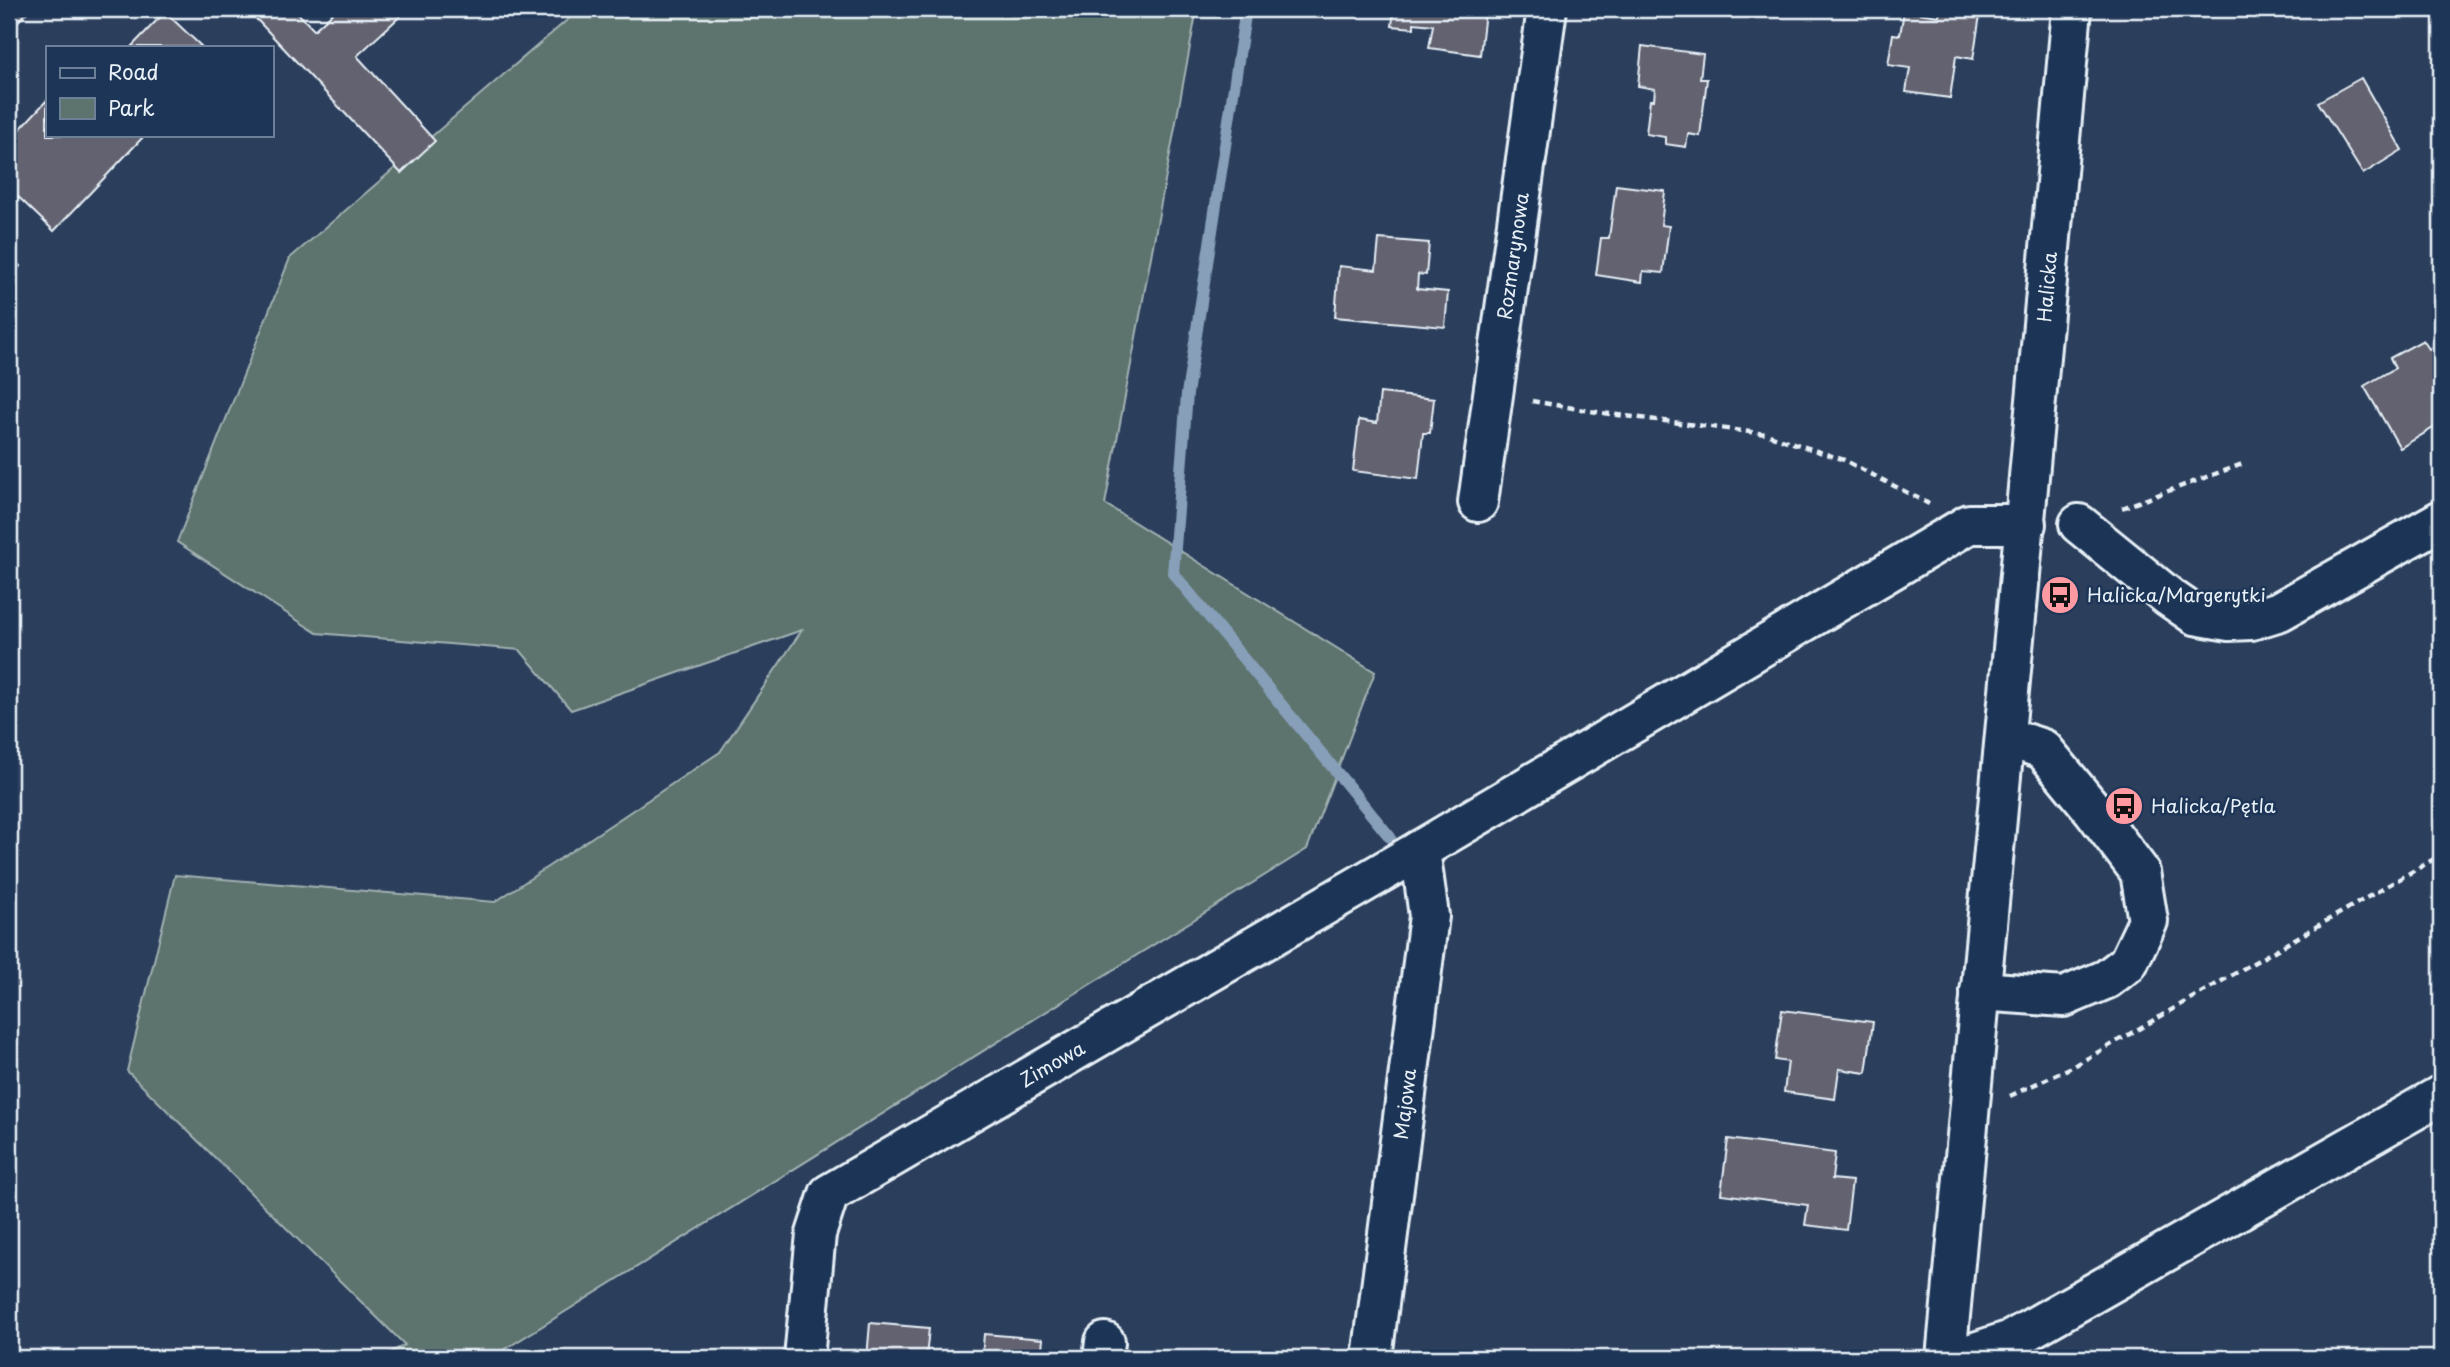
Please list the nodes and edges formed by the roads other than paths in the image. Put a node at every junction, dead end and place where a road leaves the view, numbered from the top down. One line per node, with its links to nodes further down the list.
1 (1548, 9): 3 (street, Rozmarynowa)
2 (2072, 9): 5 (street, Halicka)
3 (1478, 502)
4 (2441, 520): 6 (street)
5 (2026, 524): 7 (street, Halicka); 8 (street, Zimowa)
6 (2080, 524)
7 (2006, 737): 9 (street, Halicka); 9 (street)
8 (1420, 850): 11 (street, Zimowa); 12 (street, Majowa)
9 (1980, 991): 13 (street, Halicka)
10 (2441, 1095): 14 (street)
11 (804, 1358)
12 (1372, 1358)
13 (1946, 1358)
14 (1957, 1358)

